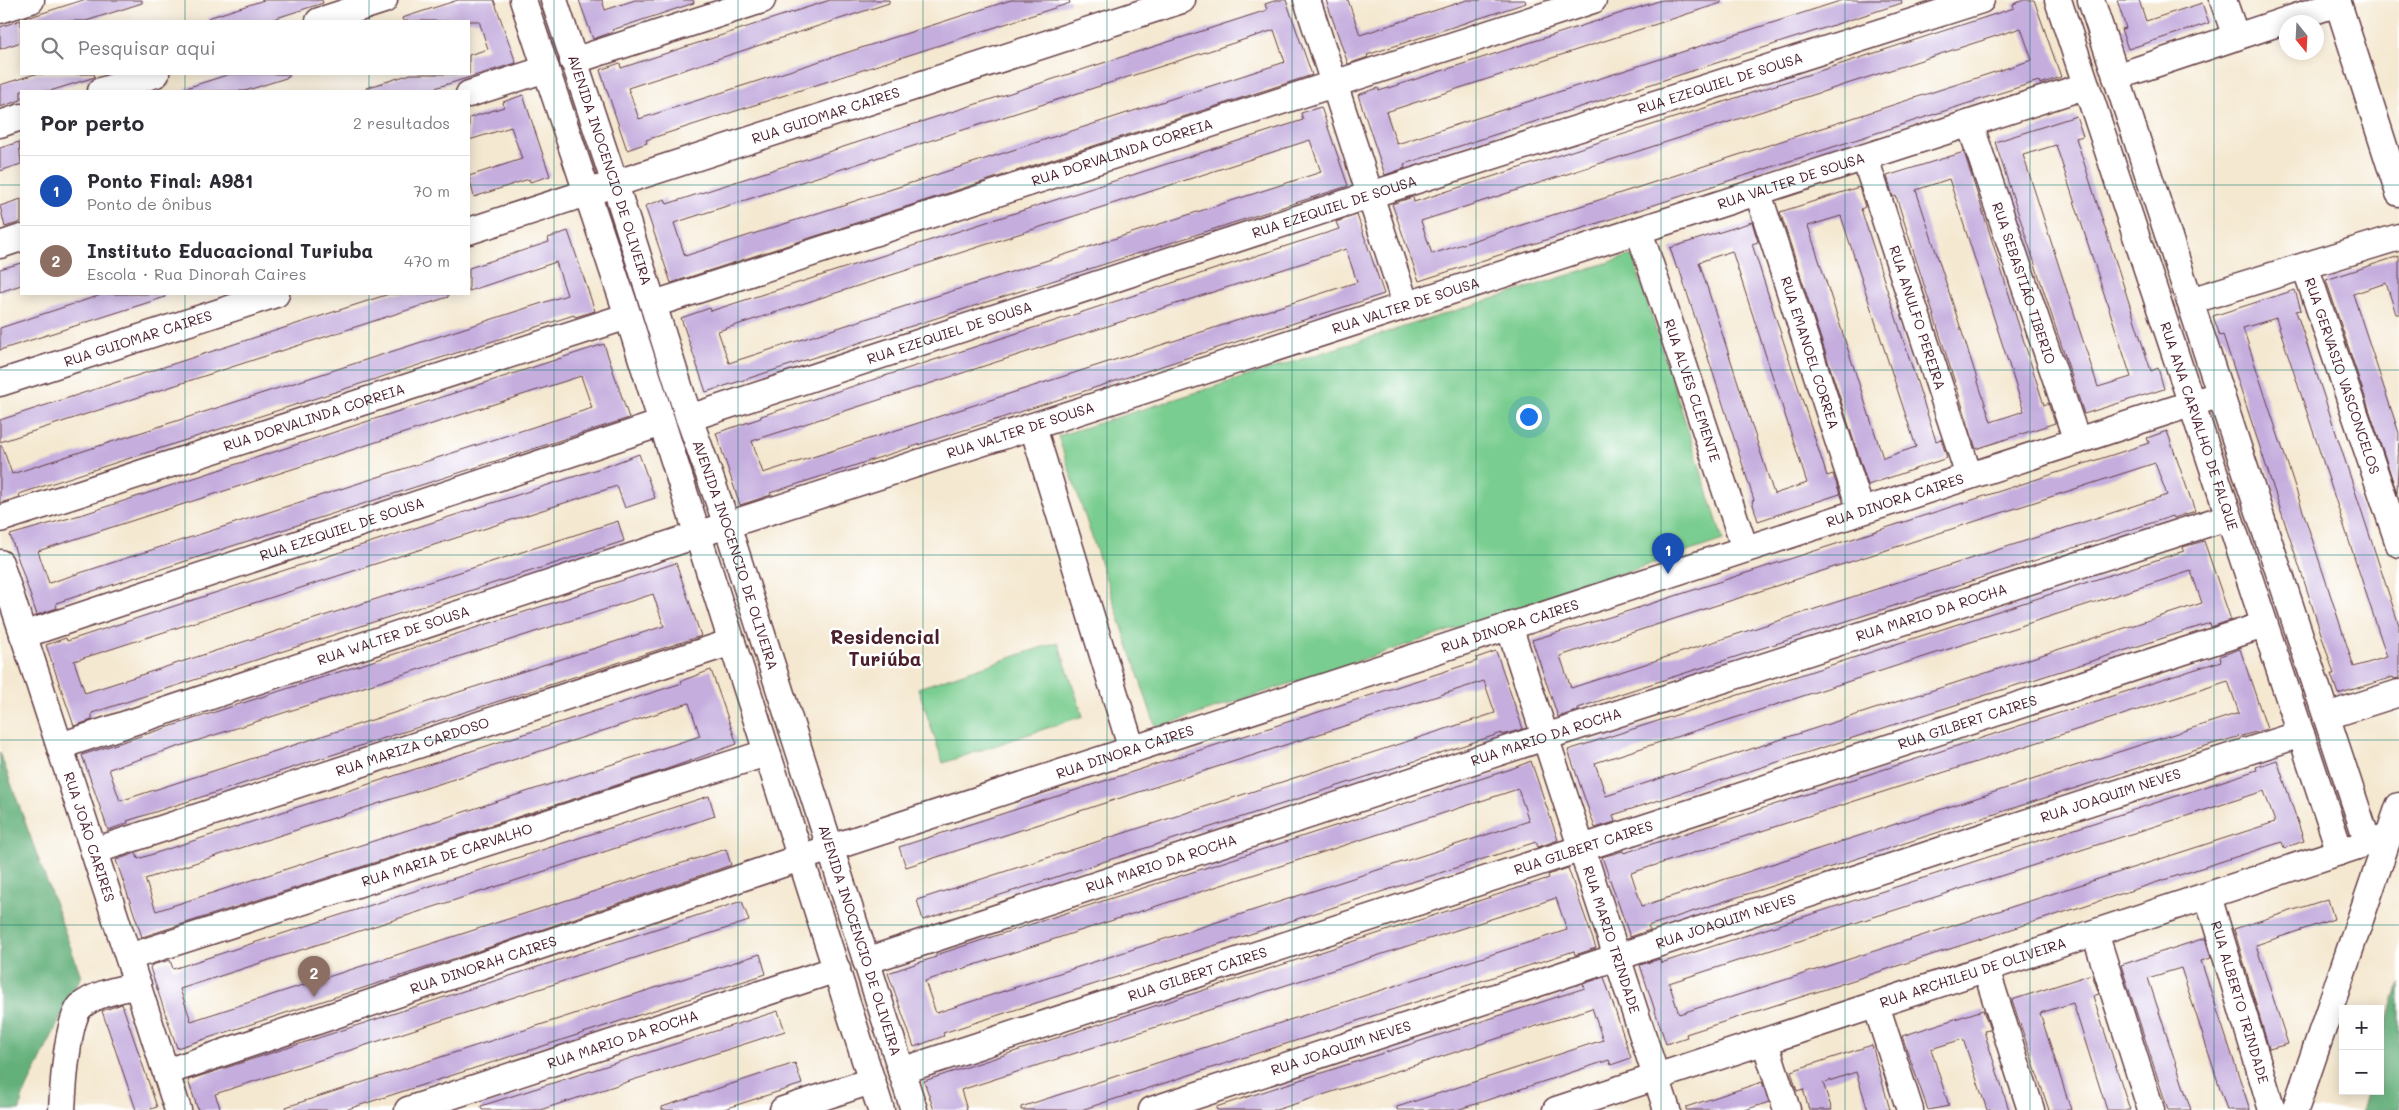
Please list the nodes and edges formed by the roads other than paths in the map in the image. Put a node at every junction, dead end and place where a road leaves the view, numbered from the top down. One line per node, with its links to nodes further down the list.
1 (31, 0): 14 (street)
2 (384, 0): 15 (street)
3 (523, 0): 18 (street, AVENIDA INOCENCIO DE OLIVEIRA)
4 (554, 0): 17 (street, AVENIDA INOCENCIO DE OLIVEIRA)
5 (762, 0): 17 (street)
6 (1182, 0): 29 (street, RUA GUIOMAR CAIRES)
7 (1307, 0): 21 (street)
8 (1593, 0): 21 (street, RUA DORVALINDA CORREIA)
9 (1981, 0): 33 (street, RUA EZEQUIEL DE SOUSA)
10 (2058, 0): 22 (street, RUA ANA CARVALHO DE FALQUE)
11 (2091, 0): 20 (street)
12 (2223, 0): 16 (street)
13 (2337, 2): 16 (street); 32 (street)
14 (0, 10)
15 (321, 20)
16 (2236, 37): 20 (street)
17 (573, 61): 29 (street, AVENIDA INOCENCIO DE OLIVEIRA)
18 (546, 69): 24 (street); 31 (street, AVENIDA INOCENCIO DE OLIVEIRA)
19 (153, 75): 23 (street)
20 (2116, 77): 41 (street)
21 (1334, 84): 33 (street); 42 (street, RUA DORVALINDA CORREIA)
22 (2085, 86): 27 (street, RUA VALTER DE SOUSA); 47 (street, RUA ANA CARVALHO DE FALQUE)
23 (104, 90)
24 (470, 94)
25 (20, 117): 26 (street)
26 (0, 124)
27 (1970, 124): 28 (street, RUA VALTER DE SOUSA); 51 (street, RUA SEBASTIÃO TIBERIO)
28 (1865, 158): 30 (street, RUA VALTER DE SOUSA); 52 (street, RUA ANULFO PEREIRA)
29 (615, 184): 31 (street, RUA GUIOMAR CAIRES); 42 (street, AVENIDA INOCENCIO DE OLIVEIRA)
30 (1758, 192): 35 (street, RUA VALTER DE SOUSA); 53 (street, RUA EMANOEL CORREA)
31 (587, 193): 34 (street, RUA GUIOMAR CAIRES); 44 (street, AVENIDA INOCENCIO DE OLIVEIRA)
32 (2399, 193)
33 (1370, 194): 43 (street); 48 (street, RUA EZEQUIEL DE SOUSA)
34 (470, 231)
35 (1639, 231): 43 (street, RUA VALTER DE SOUSA); 59 (street, RUA ALVES CLEMENTE)
36 (2399, 237): 39 (street)
37 (20, 238): 38 (street)
38 (0, 245)
39 (2305, 266): 41 (street); 58 (street, RUA GERVASIO VASCONCELOS)
40 (273, 295): 45 (street, RUA GUIOMAR CAIRES)
41 (2190, 301): 46 (street)
42 (654, 304): 48 (street, AVENIDA INOCENCIO DE OLIVEIRA)
43 (1406, 306): 50 (street, RUA VALTER DE SOUSA)
44 (628, 316): 49 (street, AVENIDA INOCENCIO DE OLIVEIRA); 55 (street, RUA DORVALINDA CORREIA)
45 (0, 383)
46 (2221, 394): 47 (street, RUA DINORA CAIRES); 66 (street)
47 (2190, 404): 51 (street, RUA DINORA CAIRES); 54 (street, RUA ANA CARVALHO DE FALQUE)
48 (689, 418): 56 (street, AVENIDA INOCENCIO DE OLIVEIRA)
49 (662, 423): 57 (street, AVENIDA INOCENCIO DE OLIVEIRA); 63 (street, RUA EZEQUIEL DE SOUSA)
50 (1033, 426): 56 (street, RUA VALTER DE SOUSA); 70 (street)
51 (2077, 441): 52 (street, RUA DINORA CAIRES)
52 (1969, 476): 53 (street, RUA DINORA CAIRES)
53 (1861, 511): 59 (street, RUA DINORA CAIRES)
54 (2228, 517): 61 (street, RUA ANA CARVALHO DE FALQUE); 68 (street, RUA MARIO DA ROCHA)
55 (0, 519)
56 (727, 525): 57 (street, RUA WALTER DE SOUSA); 74 (street, AVENIDA INOCENCIO DE OLIVEIRA)
57 (698, 535): 64 (street, AVENIDA INOCENCIO DE OLIVEIRA); 69 (street, RUA WALTER DE SOUSA)
58 (2399, 544)
59 (1744, 549): 62 (street, RUA DINORA CAIRES)
60 (0, 563): 63 (street, RUA JOÃO CARIRES)
61 (2264, 625): 67 (street, RUA ANA CARVALHO DE FALQUE); 75 (street, RUA GILBERT CAIRES)
62 (1509, 626): 68 (street, RUA MARIO TRINDADE); 70 (street, RUA DINORA CAIRES)
63 (23, 635): 69 (street, RUA JOÃO CARIRES)
64 (732, 642): 71 (street, AVENIDA INOCENCIO DE OLIVEIRA); 76 (street, RUA MARIZA CARDOSO)
65 (2399, 693): 66 (street)
66 (2327, 716): 73 (street)
67 (2300, 734): 77 (street, RUA ANA CARVALHO DE FALQUE); 81 (street, RUA JOAQUIM NEVES)
68 (1545, 737): 75 (street, RUA MARIO TRINDADE); 83 (street, RUA MARIO DA ROCHA)
69 (60, 746): 76 (street, RUA JOÃO CARIRES)
70 (1132, 750): 74 (street, RUA DINORA CAIRES)
71 (766, 753): 78 (street, AVENIDA INOCENCIO DE OLIVEIRA); 82 (street, RUA MARIA DE CARVALHO)
72 (2399, 806): 73 (street)
73 (2378, 840): 77 (street, RUA ARCHILEU DE OLIVEIRA); 107 (street)
74 (830, 848): 78 (street, RUA DINORA CAIRES); 83 (street, AVENIDA INOCENCIO DE OLIVEIRA)
75 (1582, 849): 81 (street, RUA MARIO TRINDADE); 89 (street, RUA GILBERT CAIRES)
76 (94, 851): 82 (street, RUA JOÃO CARIRES)
77 (2340, 852): 79 (street, RUA ARCHILEU DE OLIVEIRA)
78 (800, 858): 84 (street, AVENIDA INOCENCIO DE OLIVEIRA); 90 (street, RUA DINORAH CAIRES)
79 (2208, 896): 80 (street, RUA ARCHILEU DE OLIVEIRA); 106 (street, RUA ALBERTO TRINDADE)
80 (2096, 933): 85 (street, RUA ARCHILEU DE OLIVEIRA); 105 (street)
81 (1618, 956): 91 (street, RUA MARIO TRINDADE); 99 (street, RUA JOAQUIM NEVES)
82 (129, 958): 86 (street, RUA JOÃO CARIRES)
83 (866, 961): 89 (street, AVENIDA INOCENCIO DE OLIVEIRA)
84 (837, 968): 92 (street, AVENIDA INOCENCIO DE OLIVEIRA); 95 (street, RUA MARIO DA ROCHA)
85 (1986, 969): 87 (street, RUA ARCHILEU DE OLIVEIRA); 104 (street)
86 (138, 984): 90 (street, RUA JOÃO CARIRES); 93 (street)
87 (1876, 1005): 88 (street, RUA ARCHILEU DE OLIVEIRA); 103 (street)
88 (1764, 1042): 91 (street, RUA ARCHILEU DE OLIVEIRA); 102 (street)
89 (901, 1071): 98 (street, AVENIDA INOCENCIO DE OLIVEIRA)
90 (166, 1072): 94 (street, RUA JOÃO CARIRES)
91 (1656, 1077): 100 (street, RUA ARCHILEU DE OLIVEIRA); 101 (street, RUA MARIO TRINDADE)
92 (871, 1081): 96 (street); 97 (street, AVENIDA INOCENCIO DE OLIVEIRA)
93 (62, 1110)
94 (178, 1110)
95 (408, 1110)
96 (783, 1110)
97 (882, 1110)
98 (914, 1110)
99 (1152, 1110)
100 (1556, 1110)
101 (1667, 1110)
102 (1787, 1110)
103 (1910, 1110)
104 (2031, 1110)
105 (2151, 1110)
106 (2272, 1110)
107 (2295, 1110)

